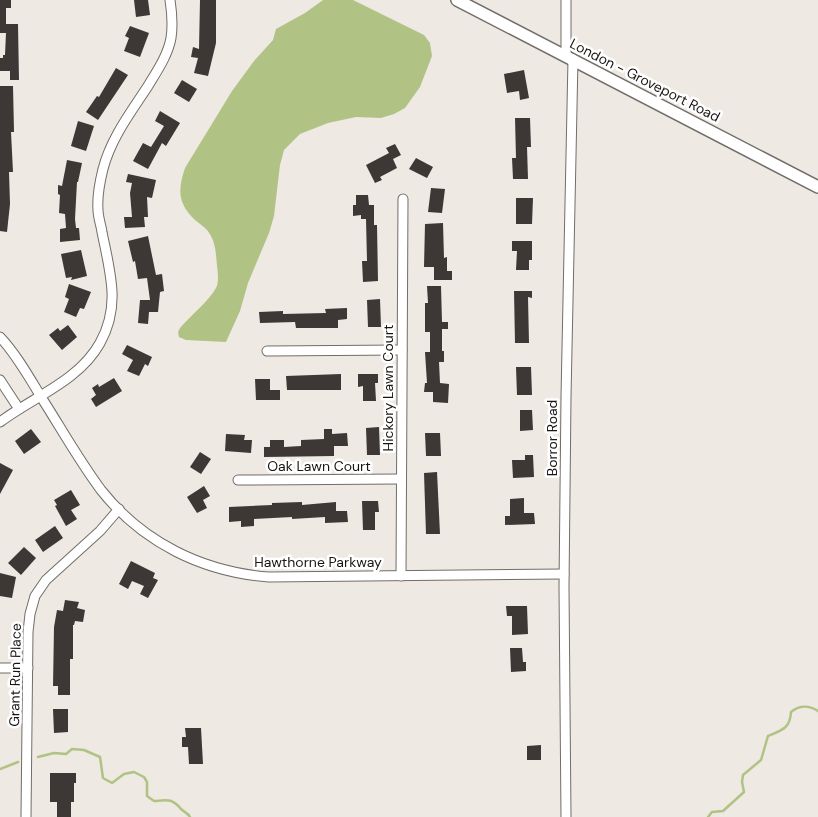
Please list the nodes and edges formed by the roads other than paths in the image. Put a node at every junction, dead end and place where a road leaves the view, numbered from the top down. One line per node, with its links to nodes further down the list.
1 (170, 0): 11 (street)
2 (457, 0): 4 (main road, London - Groveport Road)
3 (566, 0): 4 (street, Borror Road)
4 (570, 58): 5 (main road, London - Groveport Road); 17 (street, Borror Road)
5 (818, 186)
6 (403, 200): 8 (street, Hickory Lawn Court)
7 (0, 337): 11 (street, Hawthorne Parkway)
8 (402, 350): 9 (street); 14 (street, Hickory Lawn Court)
9 (267, 352)
10 (0, 380): 12 (street)
11 (40, 395): 12 (street); 16 (street, Hawthorne Parkway)
12 (19, 409): 13 (street)
13 (0, 422)
14 (401, 479): 15 (street, Oak Lawn Court); 18 (street, Hickory Lawn Court)
15 (238, 480)
16 (119, 509): 18 (street, Hawthorne Parkway); 20 (street, Grant Run Place)
17 (564, 574): 18 (street, Hawthorne Parkway); 22 (street, Borror Road)
18 (401, 576)
19 (0, 668): 20 (street)
20 (28, 668): 21 (street, Grant Run Place)
21 (26, 817)
22 (566, 817)

